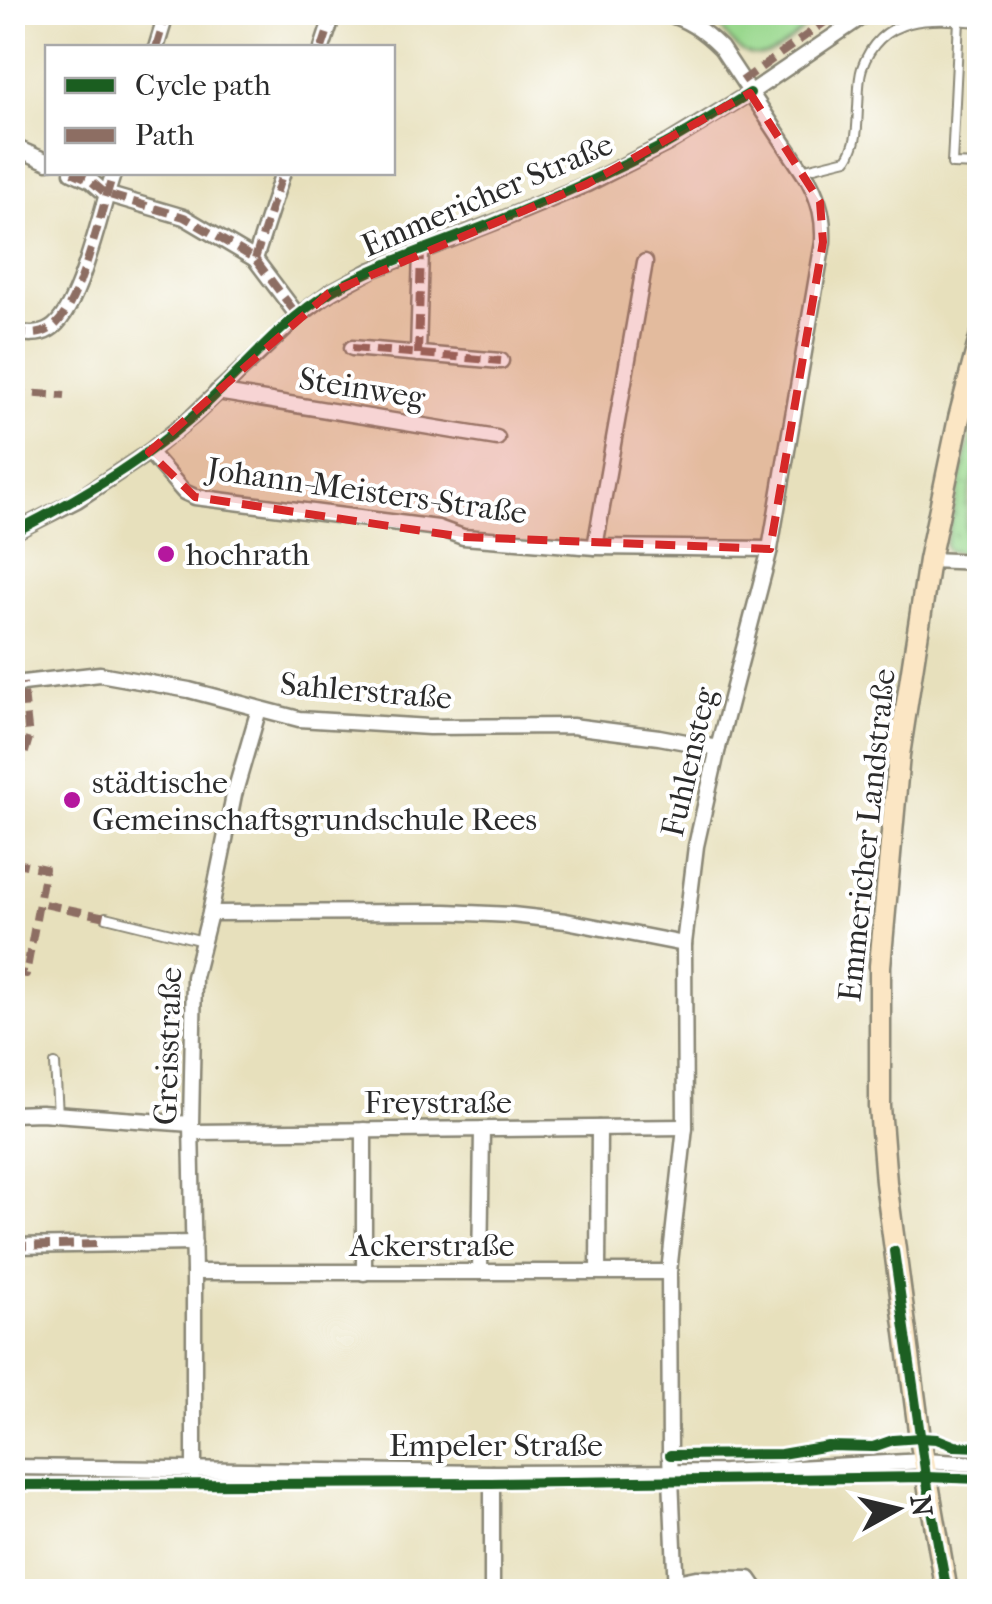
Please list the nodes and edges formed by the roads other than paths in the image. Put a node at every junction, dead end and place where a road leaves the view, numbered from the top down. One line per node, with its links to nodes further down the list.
1 (166, 12): 7 (street)
2 (334, 12): 8 (street)
3 (662, 12): 9 (street, Fuhlensteg)
4 (870, 12): 9 (street, Emmericher Straße)
5 (959, 20): 6 (lane); 12 (lane); 13 (lane)
6 (980, 22)
7 (157, 45)
8 (323, 45)
9 (750, 93): 13 (street, Fuhlensteg); 18 (street, Emmericher Straße)
10 (12, 146): 11 (street)
11 (45, 161)
12 (980, 165)
13 (802, 170): 32 (street, Fuhlensteg)
14 (79, 175): 17 (street)
15 (113, 175): 17 (street)
16 (282, 175): 19 (street)
17 (106, 194): 19 (street); 22 (street)
18 (421, 252): 21 (street, Emmericher Straße); 25 (street)
19 (255, 260): 21 (street)
20 (645, 262): 31 (street)
21 (298, 316): 27 (street, Emmericher Straße)
22 (12, 332)
23 (980, 338): 33 (main road, Emmericher Landstraße)
24 (352, 348): 25 (street)
25 (418, 354): 26 (street)
26 (501, 361)
27 (217, 392): 28 (street, Steinweg); 29 (street, Emmericher Straße)
28 (497, 438)
29 (150, 452): 30 (street, Emmericher Straße); 31 (street, Johann-Meisters-Straße)
30 (12, 533)
31 (595, 547): 32 (street, Johann-Meisters-Straße)
32 (770, 549): 37 (street, Fuhlensteg)
33 (929, 560): 34 (street); 57 (main road, Emmericher Landstraße)
34 (980, 562)
35 (12, 688): 36 (street, Sahlerstraße)
36 (259, 709): 37 (street, Sahlerstraße); 38 (street, Greisstraße)
37 (718, 748): 41 (street, Fuhlensteg)
38 (210, 913): 40 (street, Greisstraße); 41 (street)
39 (106, 917): 40 (lane)
40 (202, 941): 46 (street, Greisstraße)
41 (684, 944): 45 (street, Fuhlensteg)
42 (55, 1064): 44 (lane)
43 (12, 1114): 44 (street, Freystraße)
44 (58, 1114): 46 (street, Freystraße)
45 (685, 1127): 47 (street, Freystraße); 55 (street, Fuhlensteg)
46 (192, 1128): 48 (street, Freystraße); 50 (street, Greisstraße)
47 (599, 1128): 49 (street, Freystraße); 52 (street)
48 (364, 1130): 49 (street, Freystraße); 56 (street)
49 (482, 1130): 54 (street)
50 (194, 1243): 51 (street); 53 (street, Greisstraße)
51 (14, 1246)
52 (598, 1271): 54 (street, Ackerstraße); 55 (street, Ackerstraße)
53 (194, 1272): 56 (street, Ackerstraße); 60 (street, Greisstraße)
54 (480, 1272): 56 (street, Ackerstraße)
55 (669, 1272): 61 (street, Fuhlensteg)
56 (364, 1273)
57 (923, 1461): 58 (street, Empeler Straße); 61 (street, Empeler Straße); 66 (main road, Emmericher Landstraße)
58 (980, 1464)
59 (12, 1467): 60 (street, Empeler Straße)
60 (194, 1471): 62 (street, Empeler Straße)
61 (670, 1472): 62 (street, Empeler Straße); 63 (street, Fuhlensteg)
62 (492, 1473): 64 (street)
63 (676, 1587): 65 (street)
64 (492, 1592)
65 (758, 1592)
66 (947, 1592)

